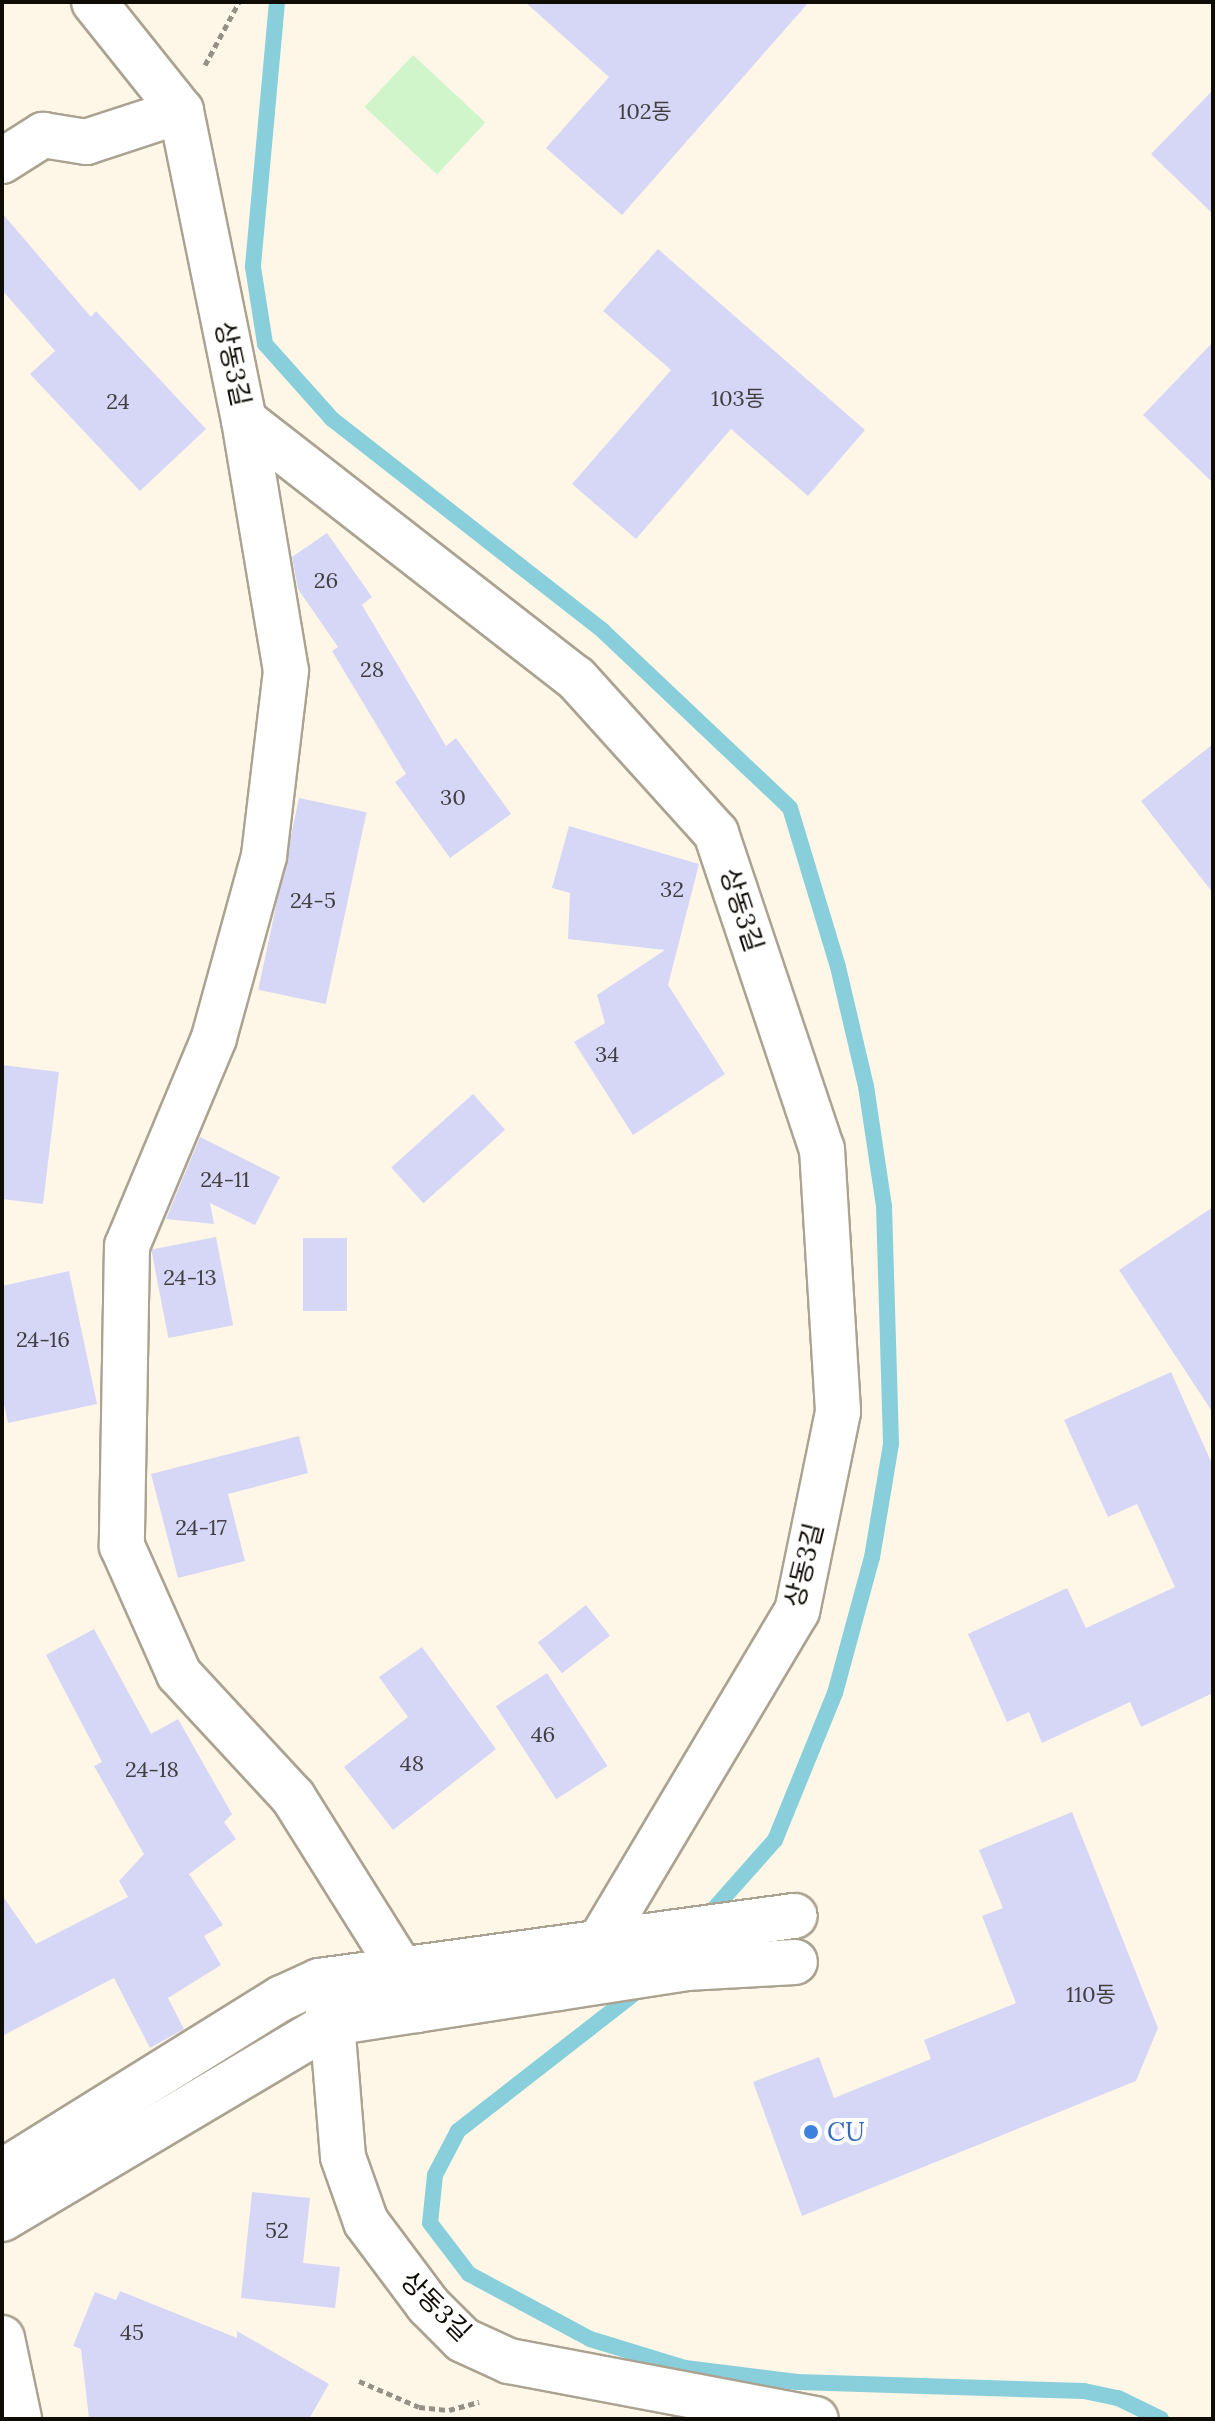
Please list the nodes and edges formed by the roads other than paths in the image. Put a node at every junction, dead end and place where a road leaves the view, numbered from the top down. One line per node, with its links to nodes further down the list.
1 (94, 2): 2 (street, 상동3길)
2 (181, 111): 3 (street); 4 (street, 상동3길)
3 (2, 161)
4 (244, 420): 6 (street, 상동3길); 9 (street)
5 (795, 1916): 7 (street)
6 (600, 1941): 7 (street); 9 (street); 11 (street, 상동3길)
7 (676, 1950): 8 (street); 11 (street)
8 (795, 1962)
9 (401, 1969): 10 (street); 12 (street)
10 (319, 1981): 13 (street, 상동3길); 14 (street)
11 (558, 1988): 12 (street)
12 (416, 2010): 13 (street)
13 (332, 2023): 15 (street); 18 (street, 상동3길)
14 (2, 2172)
15 (2, 2219)
16 (2, 2338): 17 (street)
17 (19, 2419)
18 (816, 2419)

